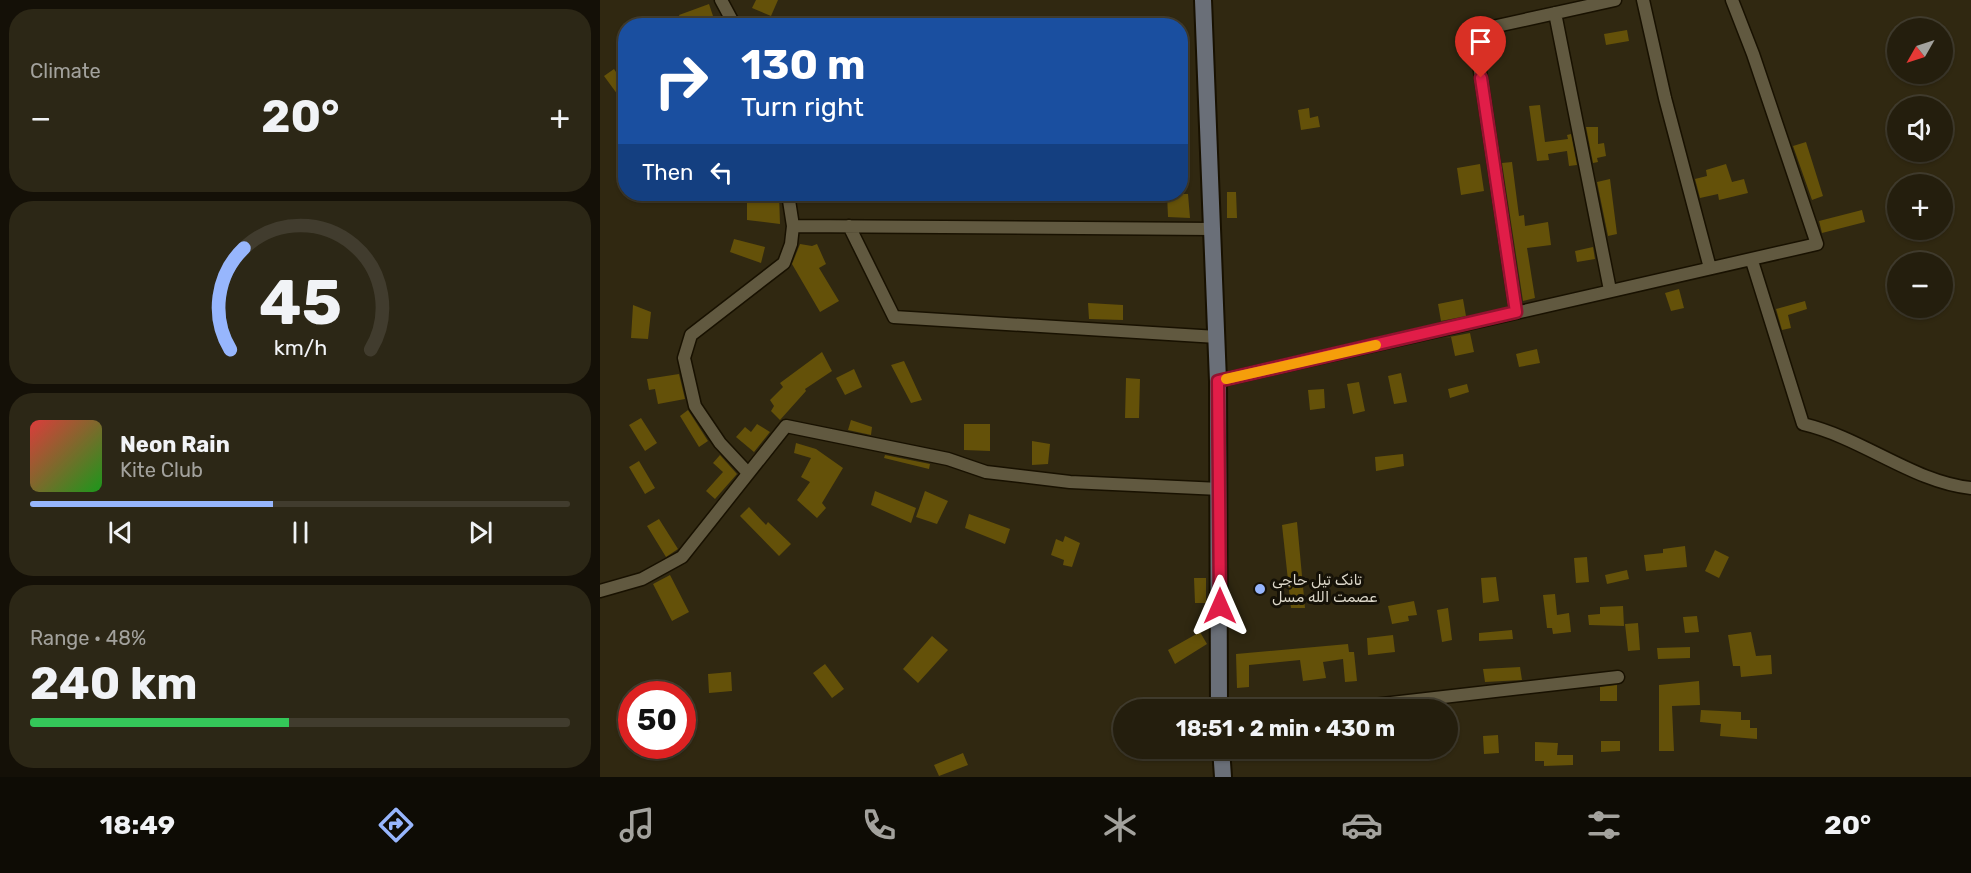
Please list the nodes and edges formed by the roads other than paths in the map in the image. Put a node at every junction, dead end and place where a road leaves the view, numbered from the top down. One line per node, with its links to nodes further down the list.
1 (721, 0): 7 (street)
2 (1203, 0): 11 (main road)
3 (1615, 0): 6 (street)
4 (1643, 0): 13 (street)
5 (1732, 0): 12 (street)
6 (1555, 14): 14 (street); 15 (street)
7 (731, 18)
8 (789, 201): 9 (street)
9 (793, 226): 10 (street); 18 (street)
10 (849, 226): 11 (street); 16 (street)
11 (1212, 229): 16 (main road)
12 (1752, 261): 13 (street); 19 (street)
13 (1710, 268): 14 (street)
14 (1610, 290): 15 (street)
15 (1516, 312): 17 (street)
16 (1217, 337): 17 (main road)
17 (1218, 381): 20 (main road)
18 (748, 473): 20 (street); 21 (street)
19 (1971, 488)
20 (1220, 489): 23 (main road)
21 (600, 591)
22 (1618, 677): 24 (street)
23 (1219, 699)
24 (1426, 699)
25 (1221, 759): 26 (main road)
26 (1222, 777)

